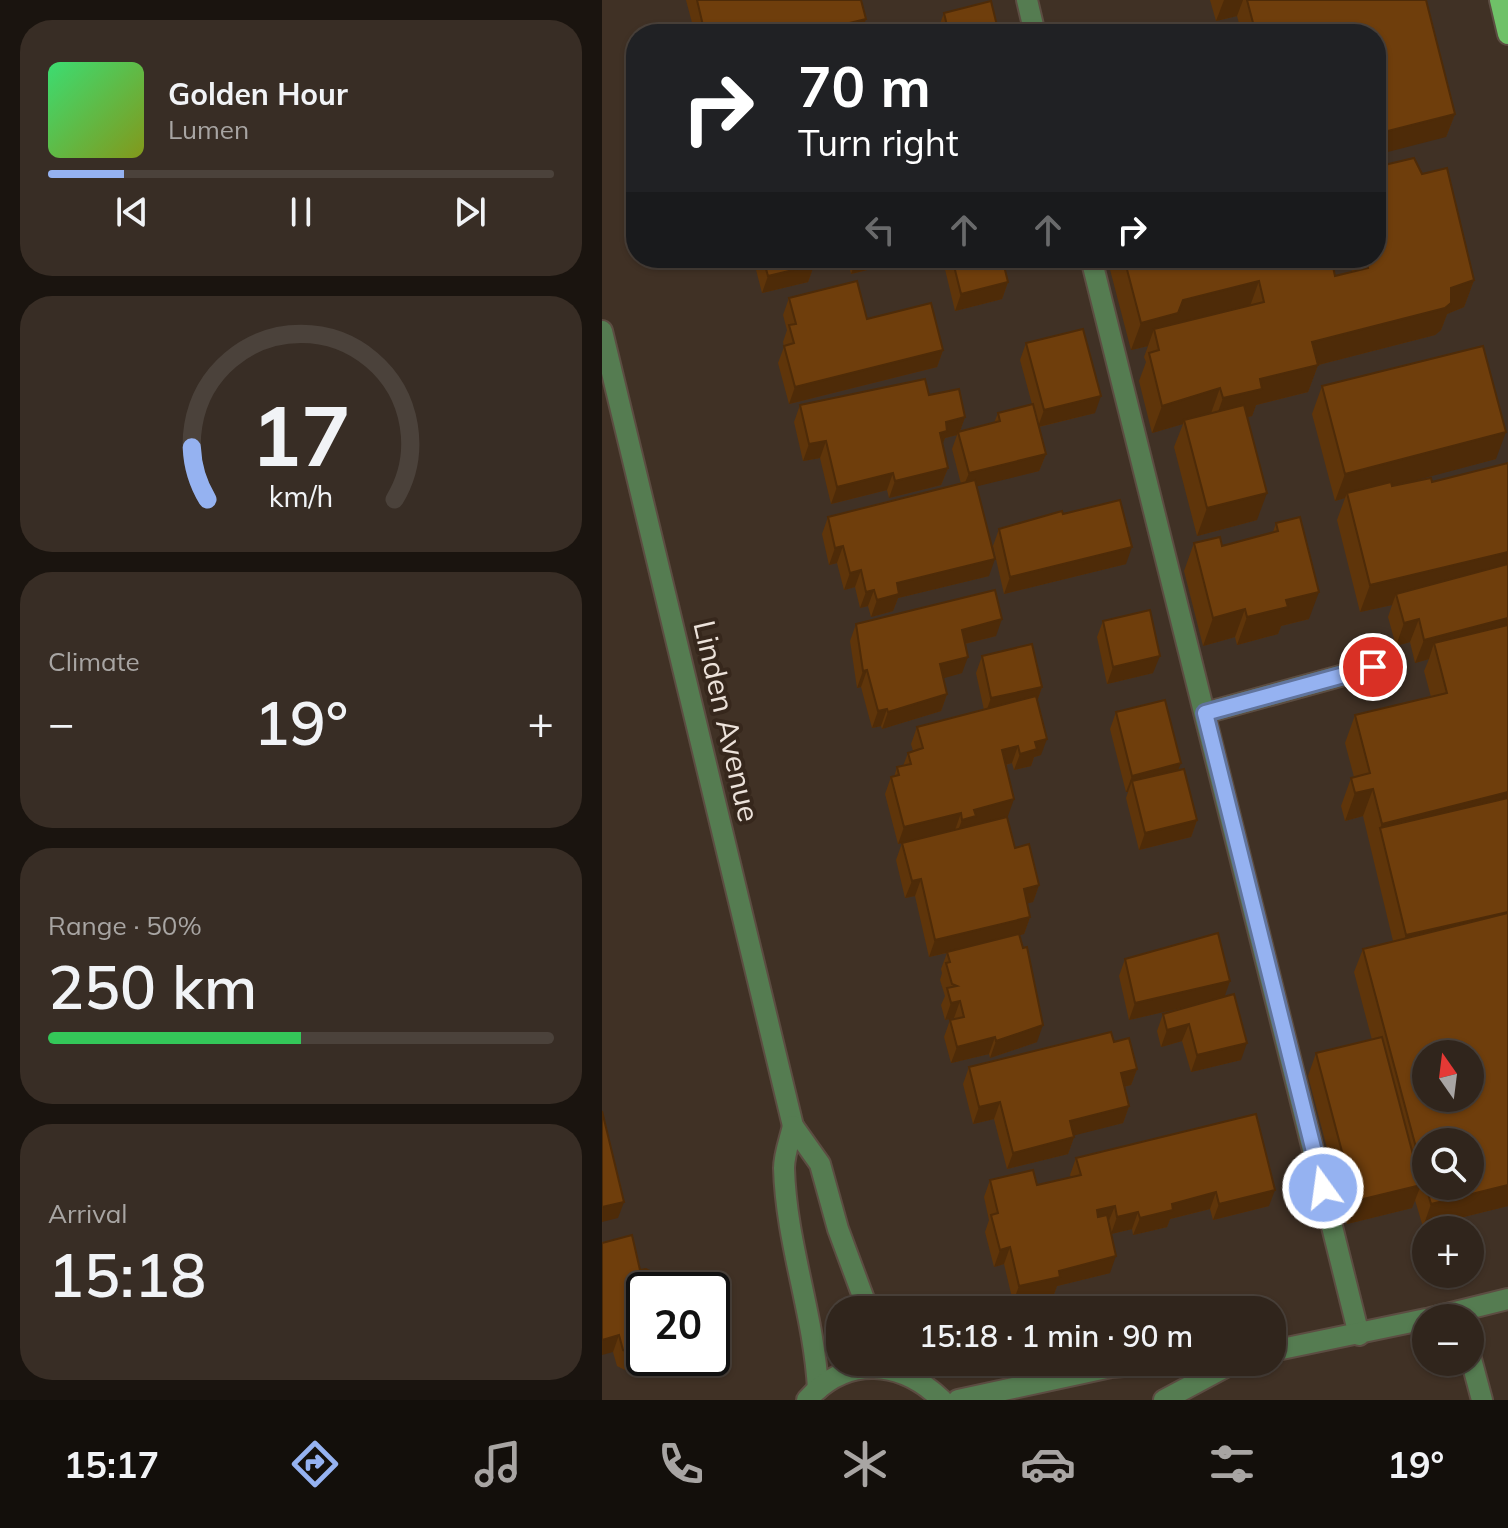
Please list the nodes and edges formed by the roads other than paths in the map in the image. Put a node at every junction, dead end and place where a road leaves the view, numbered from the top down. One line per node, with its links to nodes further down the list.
1 (1027, 0): 3 (street)
2 (1500, 0): 4 (main road)
3 (1033, 24)
4 (1508, 34)
5 (1094, 268): 8 (street)
6 (602, 331): 9 (street, Linden Avenue)
7 (1373, 667): 8 (street)
8 (1205, 713): 14 (street)
9 (793, 1126): 10 (street); 21 (street)
10 (863, 1296)
11 (1508, 1299): 12 (street)
12 (1484, 1307)
13 (1412, 1323): 14 (street)
14 (1359, 1335): 15 (street)
15 (1286, 1348)
16 (840, 1376): 21 (street)
17 (912, 1376): 22 (street)
18 (1069, 1376): 23 (street)
19 (1209, 1376): 24 (street)
20 (1476, 1376): 25 (street)
21 (812, 1394)
22 (942, 1400)
23 (958, 1400)
24 (1164, 1400)
25 (1482, 1400)

